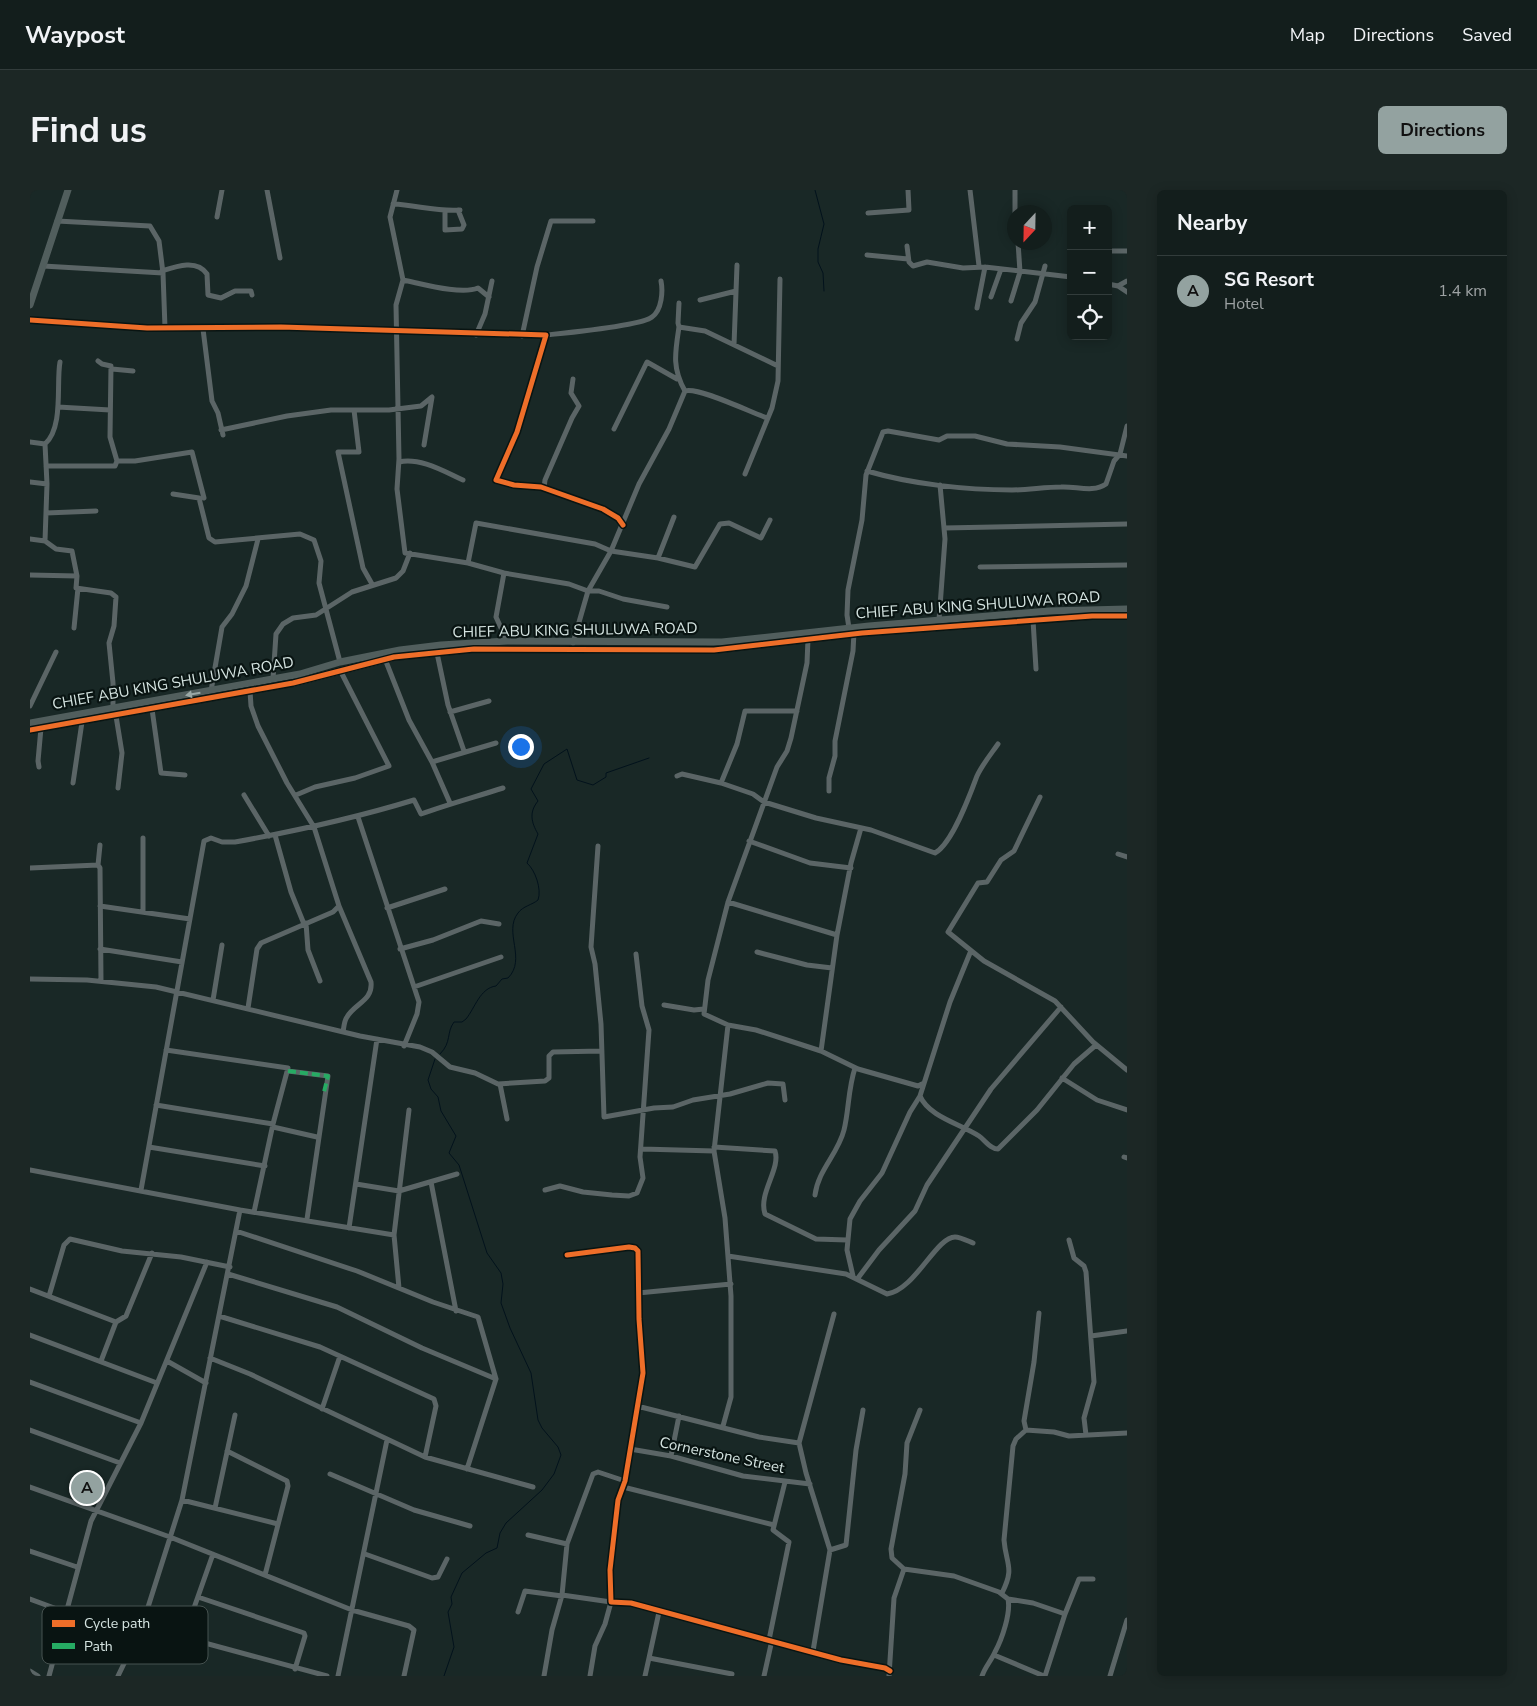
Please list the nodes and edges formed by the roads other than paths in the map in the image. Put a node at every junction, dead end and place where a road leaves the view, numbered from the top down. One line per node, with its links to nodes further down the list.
1 (68, 190): 13 (street)
2 (222, 190): 12 (street)
3 (266, 190): 20 (street)
4 (397, 190): 8 (street)
5 (908, 190): 11 (street)
6 (970, 190): 24 (street)
7 (1014, 190): 9 (street)
8 (393, 204): 10 (street); 32 (street)
9 (1015, 205)
10 (445, 211): 10 (street)
11 (868, 213)
12 (217, 217)
13 (57, 221): 23 (street); 27 (street)
14 (593, 221): 55 (street)
15 (907, 246): 21 (street)
16 (1019, 250): 28 (street)
17 (1112, 251): 18 (street)
18 (1127, 251)
19 (867, 255): 21 (street)
20 (280, 258)
21 (908, 259): 24 (street)
22 (737, 265): 38 (street)
23 (43, 266): 27 (street); 46 (street)
24 (982, 266): 26 (street); 47 (street)
25 (1045, 266): 29 (street)
26 (1001, 269): 28 (street); 41 (street)
27 (163, 272): 40 (street); 50 (street)
28 (1020, 272): 29 (street); 44 (street)
29 (1042, 273): 30 (street); 56 (street)
30 (1067, 276)
31 (780, 279): 60 (street)
32 (403, 280): 42 (street); 52 (street)
33 (492, 281): 42 (street)
34 (660, 281): 54 (street)
35 (1127, 281): 37 (street)
36 (1112, 285): 37 (street)
37 (1118, 286): 39 (street)
38 (736, 291): 43 (street); 57 (street)
39 (1127, 292)
40 (252, 295)
41 (991, 297)
42 (489, 298): 53 (street)
43 (700, 300)
44 (1011, 301)
45 (679, 303): 49 (street)
46 (30, 304)
47 (977, 308)
48 (30, 320): 50 (street)
49 (680, 327): 57 (street); 64 (street)
50 (165, 328): 51 (street)
51 (203, 329): 52 (street); 69 (street)
52 (396, 332): 53 (street); 67 (street)
53 (476, 335): 55 (street)
54 (546, 335): 55 (street); 87 (street)
55 (522, 336)
56 (1017, 339)
57 (734, 345): 60 (street)
58 (98, 361): 61 (street)
59 (60, 362): 66 (street)
60 (778, 366): 70 (street)
61 (112, 369): 62 (street); 68 (street)
62 (133, 371)
63 (573, 379): 87 (street)
64 (678, 379): 65 (street); 72 (street)
65 (685, 391): 70 (street); 95 (street)
66 (58, 407): 68 (street); 74 (street)
67 (398, 408): 69 (street); 75 (street); 79 (street)
68 (110, 410): 78 (street)
69 (354, 410): 109 (street)
70 (767, 418): 82 (street)
71 (1127, 426): 76 (street)
72 (614, 429)
73 (30, 442): 74 (street)
74 (45, 444): 80 (street)
75 (424, 445)
76 (1120, 454): 77 (street); 81 (street); 86 (street)
77 (1127, 456)
78 (117, 461): 80 (street); 89 (street)
79 (399, 462): 83 (street); 101 (street)
80 (46, 466): 85 (street)
81 (867, 471): 86 (street); 120 (street)
82 (745, 474)
83 (463, 480)
84 (30, 482): 85 (street)
85 (47, 484): 91 (street)
86 (940, 485): 96 (street)
87 (544, 488): 95 (street)
88 (173, 494): 98 (street)
89 (204, 498)
90 (96, 512): 91 (street)
91 (46, 513): 99 (street)
92 (674, 517): 102 (street)
93 (770, 520): 102 (street)
94 (1127, 524): 96 (street)
95 (623, 525): 100 (street)
96 (944, 528): 117 (street)
97 (30, 539): 99 (street)
98 (258, 539): 113 (street); 133 (street)
99 (45, 541): 108 (street)
100 (611, 551): 102 (street); 103 (street); 111 (street)
101 (408, 555): 103 (street); 109 (street)
102 (658, 558)
103 (468, 563): 106 (street)
104 (1127, 565): 105 (street)
105 (980, 567)
106 (504, 573): 111 (street); 122 (street)
107 (30, 575): 108 (street)
108 (77, 576): 110 (street)
109 (372, 584): 113 (street)
110 (78, 588): 119 (street); 139 (street)
111 (588, 591): 112 (street); 123 (street)
112 (667, 607)
113 (326, 608): 128 (street); 131 (street)
114 (1127, 609): 115 (street, CHIEF ABU KING SHULUWA ROAD)
115 (1049, 615): 116 (street); 117 (street, CHIEF ABU KING SHULUWA ROAD); 118 (street)
116 (1127, 616)
117 (939, 620): 120 (street, CHIEF ABU KING SHULUWA ROAD)
118 (1033, 620): 120 (street); 129 (street)
119 (74, 628)
120 (852, 630): 121 (street); 123 (street, CHIEF ABU KING SHULUWA ROAD); 155 (street)
121 (808, 639): 124 (street); 137 (street)
122 (507, 641): 124 (street, CHIEF ABU KING SHULUWA ROAD); 128 (street, CHIEF ABU KING SHULUWA ROAD)
123 (573, 643): 124 (street, CHIEF ABU KING SHULUWA ROAD)
124 (549, 646): 126 (street)
125 (56, 652): 135 (street)
126 (437, 653): 127 (street); 138 (street)
127 (386, 659): 130 (street); 147 (street)
128 (340, 662): 131 (street, CHIEF ABU KING SHULUWA ROAD)
129 (1036, 669)
130 (340, 670): 132 (street); 157 (street)
131 (273, 679): 133 (street, CHIEF ABU KING SHULUWA ROAD)
132 (250, 691): 133 (street); 157 (street)
133 (210, 694): 136 (street); 139 (street, CHIEF ABU KING SHULUWA ROAD, one-way to 139)
134 (489, 701): 138 (street)
135 (30, 706)
136 (152, 709): 139 (street); 149 (street)
137 (796, 711): 152 (street); 159 (street)
138 (450, 712): 146 (street)
139 (114, 713): 140 (street); 141 (street, CHIEF ABU KING SHULUWA ROAD); 153 (street)
140 (82, 722): 142 (street); 151 (street)
141 (30, 723)
142 (41, 728): 143 (street); 148 (street)
143 (30, 730)
144 (496, 743): 146 (street)
145 (998, 744): 163 (street)
146 (464, 752): 147 (street)
147 (432, 762): 160 (street)
148 (39, 768)
149 (185, 775)
150 (677, 776): 152 (street)
151 (73, 783)
152 (721, 783): 159 (street)
153 (118, 788)
154 (503, 788): 160 (street)
155 (830, 791)
156 (244, 794): 164 (street)
157 (296, 795): 162 (street)
158 (1040, 797): 190 (street)
159 (764, 802): 163 (street); 166 (street)
160 (450, 803): 161 (street)
161 (358, 817): 162 (street); 178 (street)
162 (314, 827): 164 (street); 177 (street)
163 (861, 828): 173 (street)
164 (272, 835): 182 (street); 183 (street)
165 (143, 838): 179 (street)
166 (749, 842): 173 (street); 175 (street)
167 (100, 845): 171 (street)
168 (598, 846): 211 (street)
169 (1118, 854): 170 (street)
170 (1127, 856)
171 (98, 865): 172 (street); 176 (street)
172 (30, 868)
173 (851, 868): 185 (street)
174 (445, 889): 178 (street)
175 (728, 902): 185 (street); 204 (street)
176 (100, 906): 179 (street); 187 (street)
177 (338, 906): 180 (street); 181 (street)
178 (387, 908): 188 (street)
179 (143, 912): 182 (street)
180 (333, 912): 181 (street); 183 (street)
181 (344, 918): 206 (street)
182 (190, 919): 193 (street)
183 (305, 924): 197 (street); 202 (street)
184 (499, 924): 188 (street)
185 (838, 935): 194 (street)
186 (222, 945): 200 (street)
187 (100, 949): 193 (street); 196 (street)
188 (400, 949): 198 (street)
189 (757, 952): 194 (street)
190 (970, 953): 203 (street); 218 (street)
191 (636, 954): 223 (street)
192 (501, 957): 198 (street)
193 (182, 962): 199 (street)
194 (832, 968): 212 (street)
195 (30, 979): 196 (street)
196 (101, 981): 199 (street)
197 (320, 981)
198 (414, 987): 209 (street)
199 (176, 992): 200 (street); 210 (street)
200 (213, 1000): 202 (street)
201 (664, 1005): 204 (street)
202 (248, 1008): 206 (street)
203 (1061, 1008): 208 (street); 227 (street)
204 (704, 1009): 205 (street)
205 (728, 1025): 212 (street); 219 (street)
206 (343, 1032): 207 (street)
207 (377, 1039): 209 (street); 236 (street)
208 (1094, 1044): 214 (street); 216 (street)
209 (404, 1046): 217 (street)
210 (166, 1050): 215 (street); 221 (street)
211 (601, 1051): 217 (street); 223 (street)
212 (821, 1051): 213 (street)
213 (855, 1068): 218 (street); 240 (street)
214 (1127, 1070)
215 (288, 1071): 226 (street); 228 (street)
216 (1062, 1078): 224 (street); 227 (street)
217 (500, 1084): 225 (street)
218 (920, 1091): 227 (street); 247 (street)
219 (718, 1096): 220 (street); 223 (street); 231 (street)
220 (785, 1100)
221 (156, 1105): 226 (street); 229 (street)
222 (409, 1110): 239 (street)
223 (643, 1110): 230 (street)
224 (1127, 1110)
225 (507, 1119)
226 (273, 1126): 228 (street); 232 (street)
227 (966, 1128): 256 (street)
228 (317, 1137): 243 (street)
229 (149, 1146): 232 (street); 237 (street)
230 (642, 1149): 231 (street); 238 (street)
231 (714, 1149): 247 (street); 252 (street)
232 (265, 1166): 242 (street)
233 (30, 1170): 237 (street)
234 (457, 1174): 235 (street)
235 (431, 1182): 239 (street); 262 (street)
236 (356, 1184): 239 (street); 244 (street)
237 (141, 1190): 241 (street)
238 (545, 1190)
239 (399, 1191): 246 (street)
240 (815, 1195)
241 (240, 1210): 242 (street); 245 (street)
242 (254, 1212): 243 (street)
243 (307, 1219): 244 (street)
244 (349, 1228): 246 (street)
245 (236, 1231): 254 (street); 258 (street)
246 (394, 1235): 258 (street)
247 (848, 1240): 256 (street)
248 (1069, 1240): 269 (street)
249 (973, 1243): 256 (street)
250 (152, 1253): 253 (street); 261 (street); 266 (street)
251 (567, 1254): 260 (street)
252 (728, 1256): 256 (street); 257 (street)
253 (207, 1262): 254 (street); 273 (street)
254 (230, 1267): 255 (street)
255 (228, 1274): 265 (street); 274 (street)
256 (855, 1277)
257 (730, 1284): 260 (street); 285 (street)
258 (399, 1288): 262 (street)
259 (30, 1289): 261 (street)
260 (638, 1293): 278 (street)
261 (48, 1296): 266 (street)
262 (456, 1310): 274 (street)
263 (1039, 1313): 288 (street)
264 (834, 1314): 293 (street)
265 (219, 1316): 270 (street); 271 (street)
266 (116, 1322): 272 (street)
267 (1127, 1331): 269 (street)
268 (30, 1335): 272 (street)
269 (1091, 1336): 286 (street)
270 (340, 1356): 279 (street); 297 (street)
271 (210, 1358): 277 (street); 279 (street)
272 (100, 1361): 276 (street)
273 (167, 1362): 276 (street); 277 (street)
274 (496, 1379): 299 (street)
275 (30, 1382): 284 (street)
276 (157, 1383): 284 (street)
277 (206, 1383): 308 (street)
278 (638, 1406): 283 (street); 294 (street)
279 (322, 1410): 292 (street)
280 (863, 1410): 317 (street)
281 (920, 1410): 323 (street)
282 (235, 1415): 295 (street)
283 (679, 1416): 285 (street); 296 (street)
284 (141, 1423): 298 (street)
285 (723, 1426): 293 (street)
286 (1084, 1428): 290 (street); 291 (street)
287 (30, 1430): 298 (street)
288 (1026, 1430): 290 (street); 326 (street)
289 (1127, 1433): 291 (street)
290 (1077, 1435): 291 (street)
291 (1086, 1435)
292 (387, 1440): 297 (street); 307 (street)
293 (799, 1443): 303 (street)
294 (630, 1450): 296 (street, Cornerstone Street); 301 (street)
295 (228, 1451): 309 (street); 311 (street)
296 (671, 1456): 302 (street, Cornerstone Street)
297 (425, 1457): 299 (street)
298 (120, 1463): 310 (street)
299 (467, 1469): 305 (street)
300 (330, 1474): 307 (street)
301 (625, 1480): 306 (street); 316 (street)
302 (785, 1482): 303 (street, Cornerstone Street); 312 (street)
303 (810, 1484): 317 (street)
304 (30, 1487): 310 (street)
305 (533, 1487)
306 (623, 1487): 312 (street); 331 (street)
307 (377, 1495): 313 (street); 320 (street)
308 (182, 1500): 309 (street); 315 (street)
309 (215, 1508): 311 (street)
310 (96, 1509): 315 (street); 322 (street)
311 (278, 1524): 324 (street)
312 (774, 1525): 342 (street)
313 (470, 1526)
314 (528, 1535): 316 (street)
315 (170, 1537): 319 (street); 334 (street)
316 (567, 1544): 327 (street)
317 (830, 1550): 344 (street)
318 (30, 1551): 322 (street)
319 (213, 1554): 324 (street); 328 (street)
320 (365, 1554): 321 (street); 336 (street)
321 (447, 1559)
322 (76, 1567): 333 (street)
323 (904, 1569): 326 (street); 349 (street)
324 (265, 1575): 336 (street)
325 (1093, 1579): 339 (street)
326 (1002, 1594): 330 (street)
327 (562, 1596): 331 (street); 337 (street); 355 (street)
328 (198, 1598): 335 (street); 347 (street)
329 (30, 1599): 332 (street)
330 (1008, 1599): 339 (street); 345 (street)
331 (611, 1602): 338 (street); 356 (street)
332 (49, 1606)
333 (66, 1606)
334 (148, 1606)
335 (195, 1606)
336 (352, 1610): 353 (street); 354 (street)
337 (518, 1612)
338 (659, 1612): 342 (street); 346 (street)
339 (1065, 1614): 360 (street)
340 (1127, 1620): 341 (street)
341 (1125, 1636): 361 (street)
342 (770, 1640): 344 (street); 358 (street)
343 (208, 1645): 347 (street)
344 (813, 1651): 349 (street)
345 (994, 1655): 359 (street); 360 (street)
346 (649, 1658): 350 (street); 357 (street)
347 (296, 1668): 352 (street)
348 (30, 1671): 351 (street)
349 (888, 1672)
350 (733, 1675)
351 (38, 1676)
352 (327, 1676)
353 (338, 1676)
354 (404, 1676)
355 (544, 1676)
356 (590, 1676)
357 (645, 1676)
358 (764, 1676)
359 (982, 1676)
360 (1045, 1676)
361 (1110, 1676)

